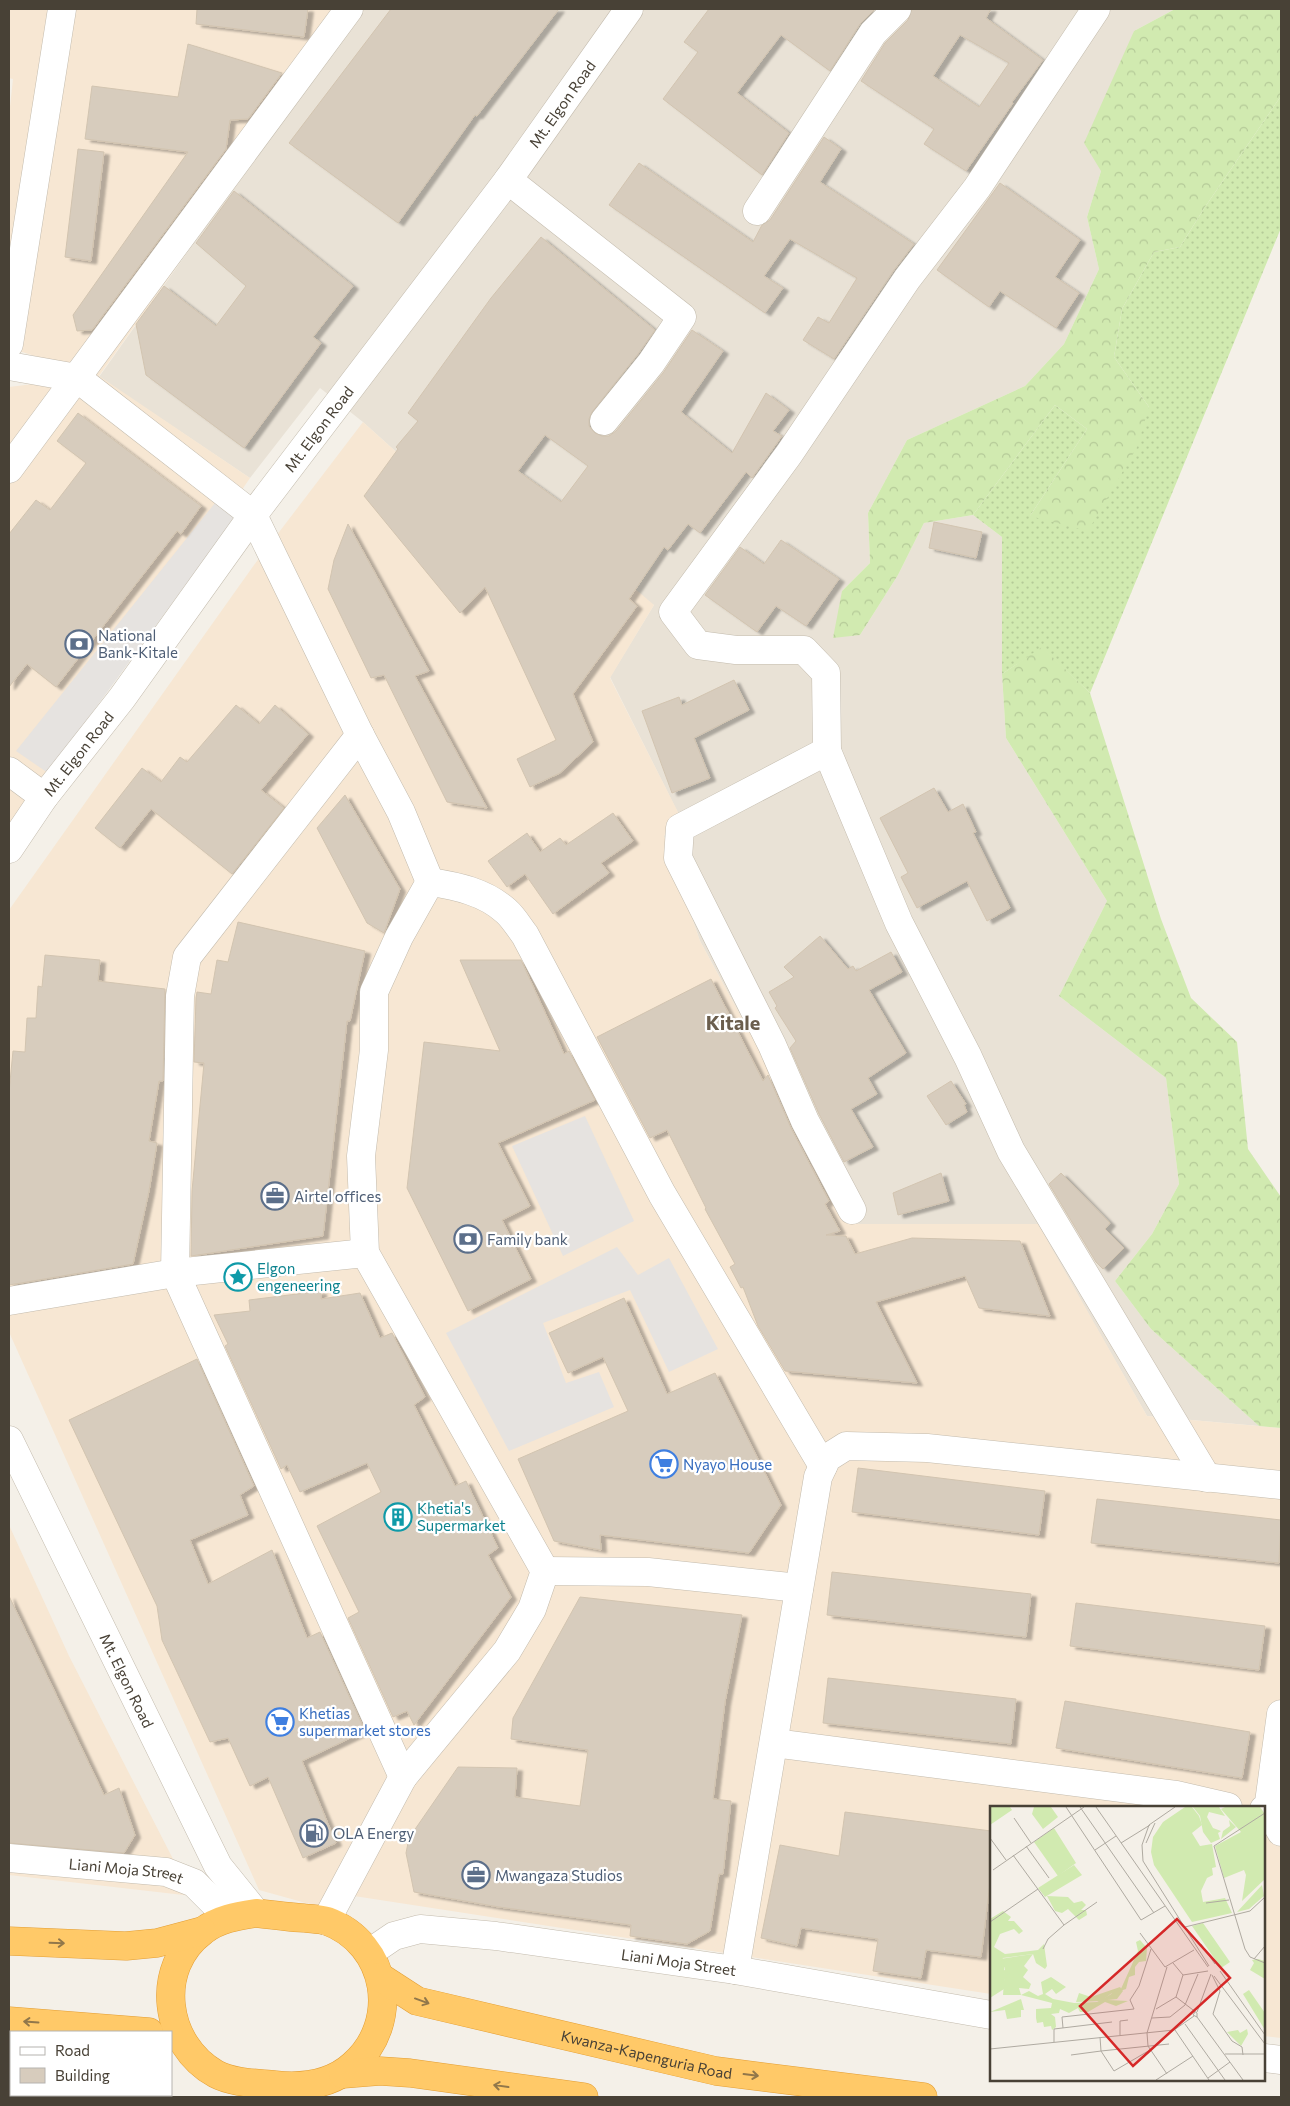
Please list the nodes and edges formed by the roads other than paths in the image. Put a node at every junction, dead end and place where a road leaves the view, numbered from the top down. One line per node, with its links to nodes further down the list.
1 (62, 9): 8 (street)
2 (349, 9): 10 (street)
3 (629, 9): 6 (street, Mt. Elgon Road)
4 (897, 9): 7 (street)
5 (1096, 9): 15 (street)
6 (508, 180): 11 (street); 13 (street, Mt. Elgon Road)
7 (758, 210)
8 (9, 344)
9 (9, 366): 10 (street)
10 (76, 378): 12 (street); 13 (street)
11 (604, 421)
12 (9, 469)
13 (253, 515): 14 (street); 17 (street, Mt. Elgon Road)
14 (360, 735): 19 (street); 22 (street)
15 (827, 751): 20 (street); 26 (street)
16 (9, 771): 17 (street)
17 (44, 797): 18 (street, Mt. Elgon Road)
18 (9, 850)
19 (430, 882): 21 (street); 25 (street)
20 (852, 1210)
21 (366, 1253): 22 (street); 28 (street)
22 (175, 1273): 23 (street); 32 (street)
23 (9, 1301)
24 (9, 1440): 36 (street, Mt. Elgon Road)
25 (823, 1466): 26 (street); 29 (street)
26 (1207, 1478): 27 (street)
27 (1281, 1485)
28 (545, 1571): 29 (street); 32 (street)
29 (799, 1588): 31 (street)
30 (1281, 1714): 34 (street)
31 (774, 1742): 33 (street); 42 (street)
32 (403, 1777): 38 (street)
33 (1224, 1806)
34 (1271, 1817)
35 (9, 1858): 37 (street, Liani Moja Street)
36 (256, 1913): 37 (highway); 38 (highway)
37 (228, 1917): 39 (highway)
38 (326, 1921): 41 (highway, Kwanza-Kapenguria Road)
39 (202, 1931): 40 (highway, one-way to 39); 47 (highway)
40 (9, 1941)
41 (374, 1965): 42 (street, Liani Moja Street); 50 (highway); 52 (highway, Kwanza-Kapenguria Road, one-way to 52)
42 (735, 1970): 43 (street, Liani Moja Street)
43 (990, 2015)
44 (9, 2021): 45 (highway, one-way to 44)
45 (136, 2031)
46 (172, 2044): 47 (highway)
47 (194, 2058): 50 (highway)
48 (1265, 2058): 49 (street)
49 (1281, 2060)
50 (343, 2074): 51 (highway, one-way to 50)
51 (584, 2097)
52 (923, 2097)

